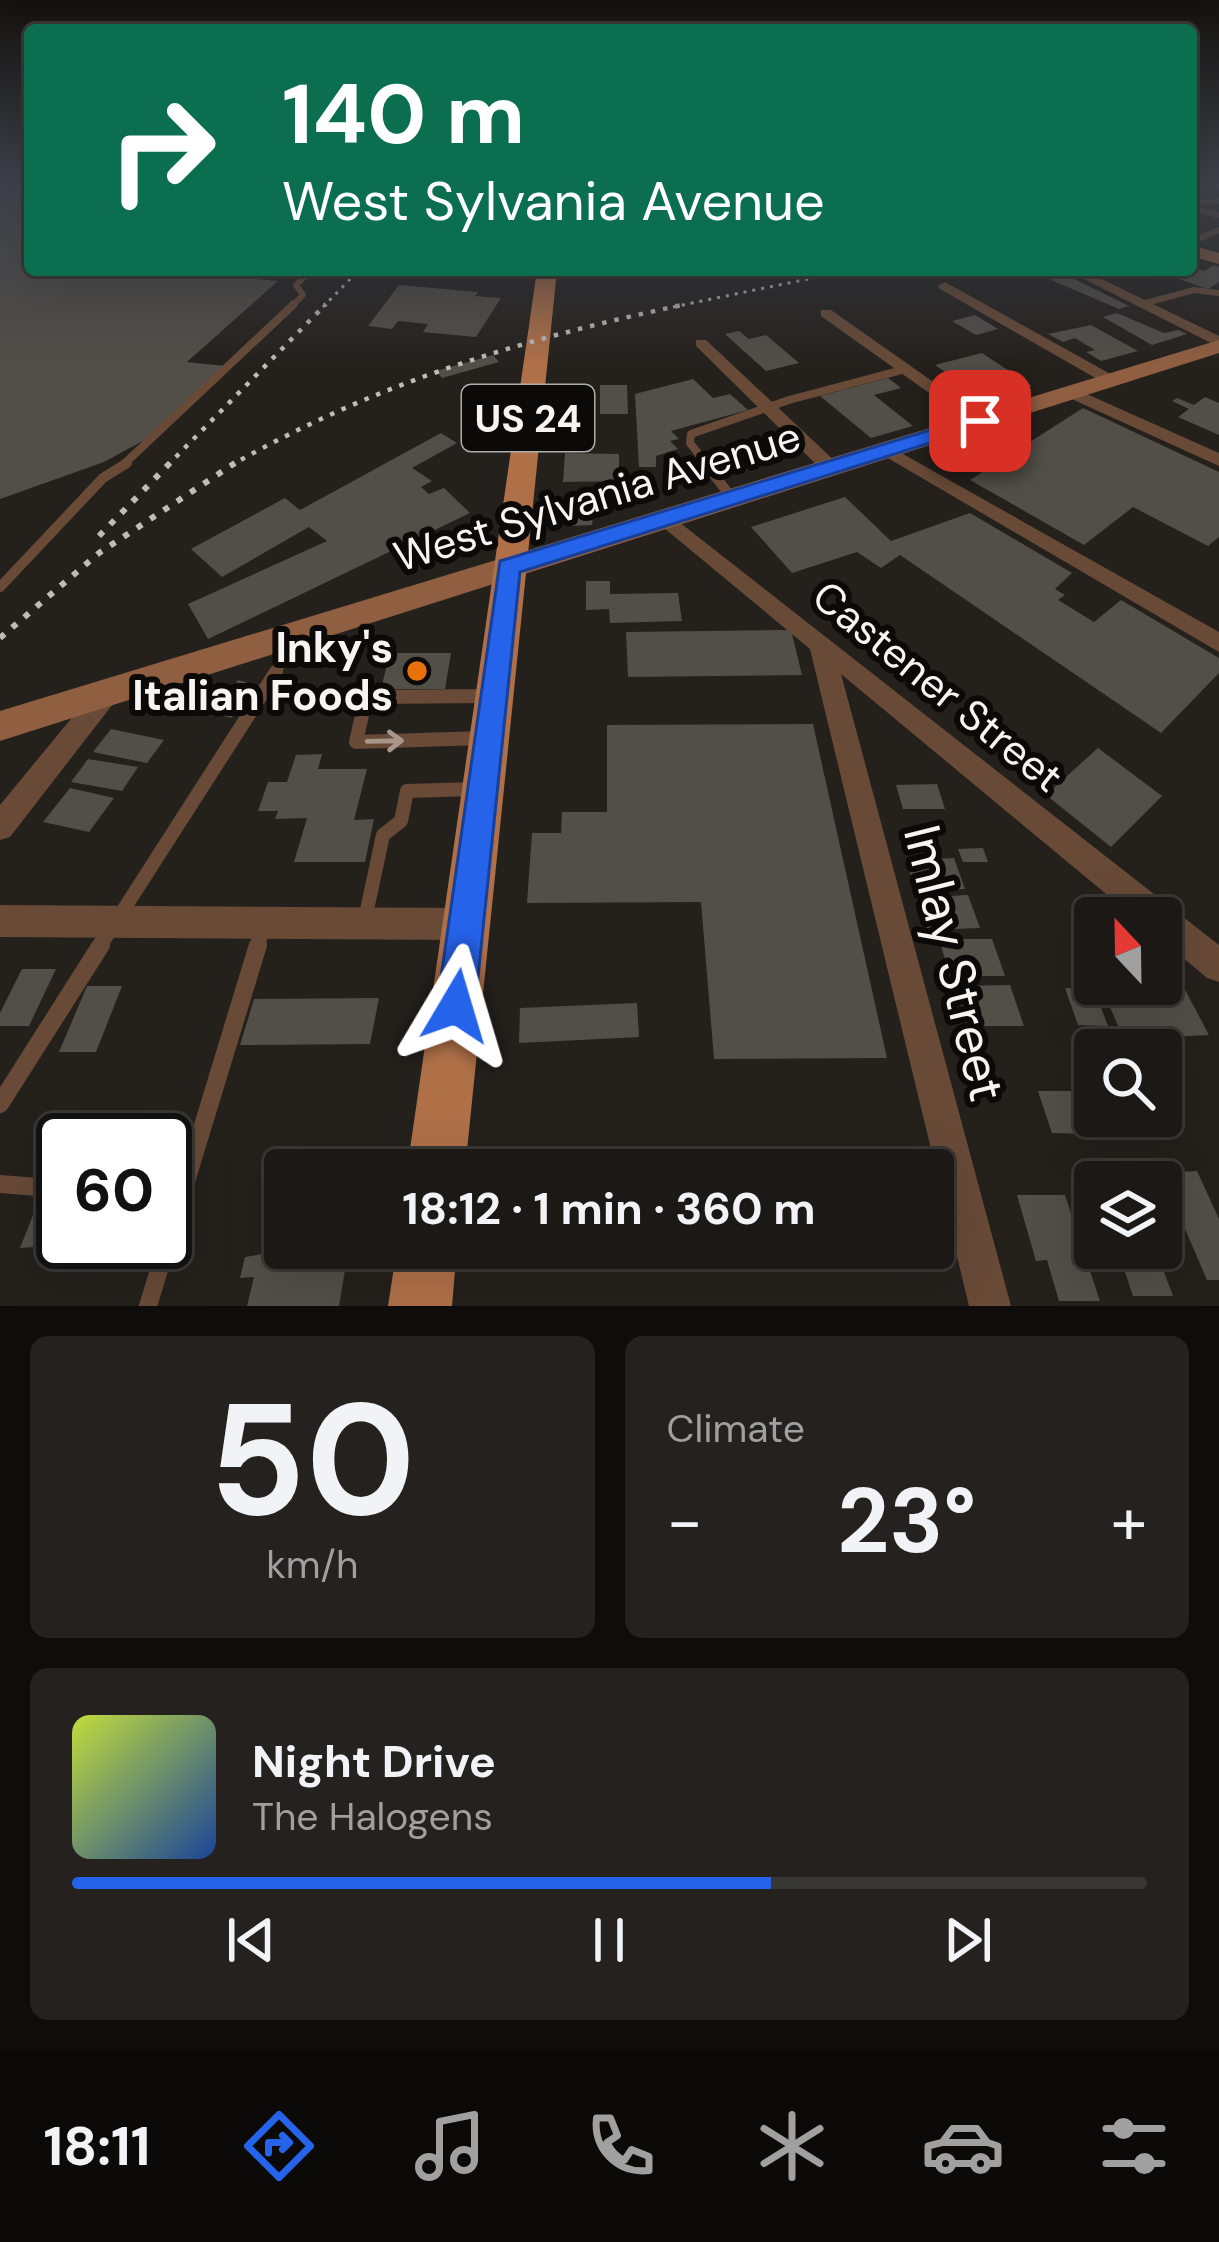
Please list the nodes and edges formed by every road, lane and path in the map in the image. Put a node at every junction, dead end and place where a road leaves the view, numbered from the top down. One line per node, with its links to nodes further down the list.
1 (304, 276): 21 (lane)
2 (546, 276): 20 (main road, US 24)
3 (1084, 276): 6 (street)
4 (945, 286): 11 (street)
5 (1219, 293): 6 (lane)
6 (1142, 304): 9 (street)
7 (826, 313): 10 (street)
8 (701, 344): 13 (street)
9 (1219, 344): 11 (main road, West Sylvania Avenue)
10 (906, 369): 13 (lane); 14 (street)
11 (1110, 380): 12 (main road, West Sylvania Avenue)
12 (1071, 392): 14 (main road, West Sylvania Avenue); 16 (street)
13 (768, 408): 17 (street); 18 (lane)
14 (980, 421): 15 (main road, West Sylvania Avenue)
15 (886, 450): 17 (main road, West Sylvania Avenue); 23 (street)
16 (1219, 460)
17 (830, 467): 18 (main road, West Sylvania Avenue)
18 (732, 498): 19 (main road, West Sylvania Avenue)
19 (664, 518): 20 (main road, West Sylvania Avenue); 24 (street, Castener Street)
20 (508, 567): 22 (main road, West Sylvania Avenue); 26 (main road, US 24)
21 (0, 587)
22 (301, 632): 25 (main road, West Sylvania Avenue); 32 (lane)
23 (1219, 643)
24 (820, 645): 30 (street, Castener Street); 47 (street, Imlay Street)
25 (107, 692): 27 (main road, West Sylvania Avenue); 29 (street)
26 (490, 717): 26 (lane, one-way to 26); 28 (main road, US 24)
27 (0, 726)
28 (482, 789): 34 (lane); 35 (main road, US 24)
29 (0, 827)
30 (1134, 897)
31 (0, 921): 32 (street)
32 (113, 922): 33 (street); 38 (lane)
33 (266, 922): 34 (street); 39 (lane)
34 (365, 923): 35 (street)
35 (466, 924): 40 (main road, US 24)
36 (1182, 936): 37 (street, Castener Street)
37 (1219, 966)
38 (0, 1104)
39 (192, 1141)
40 (439, 1149)
41 (0, 1184): 42 (lane)
42 (36, 1187)
43 (156, 1269): 45 (lane)
44 (424, 1269): 46 (main road)
45 (148, 1306)
46 (420, 1306)
47 (990, 1306)

